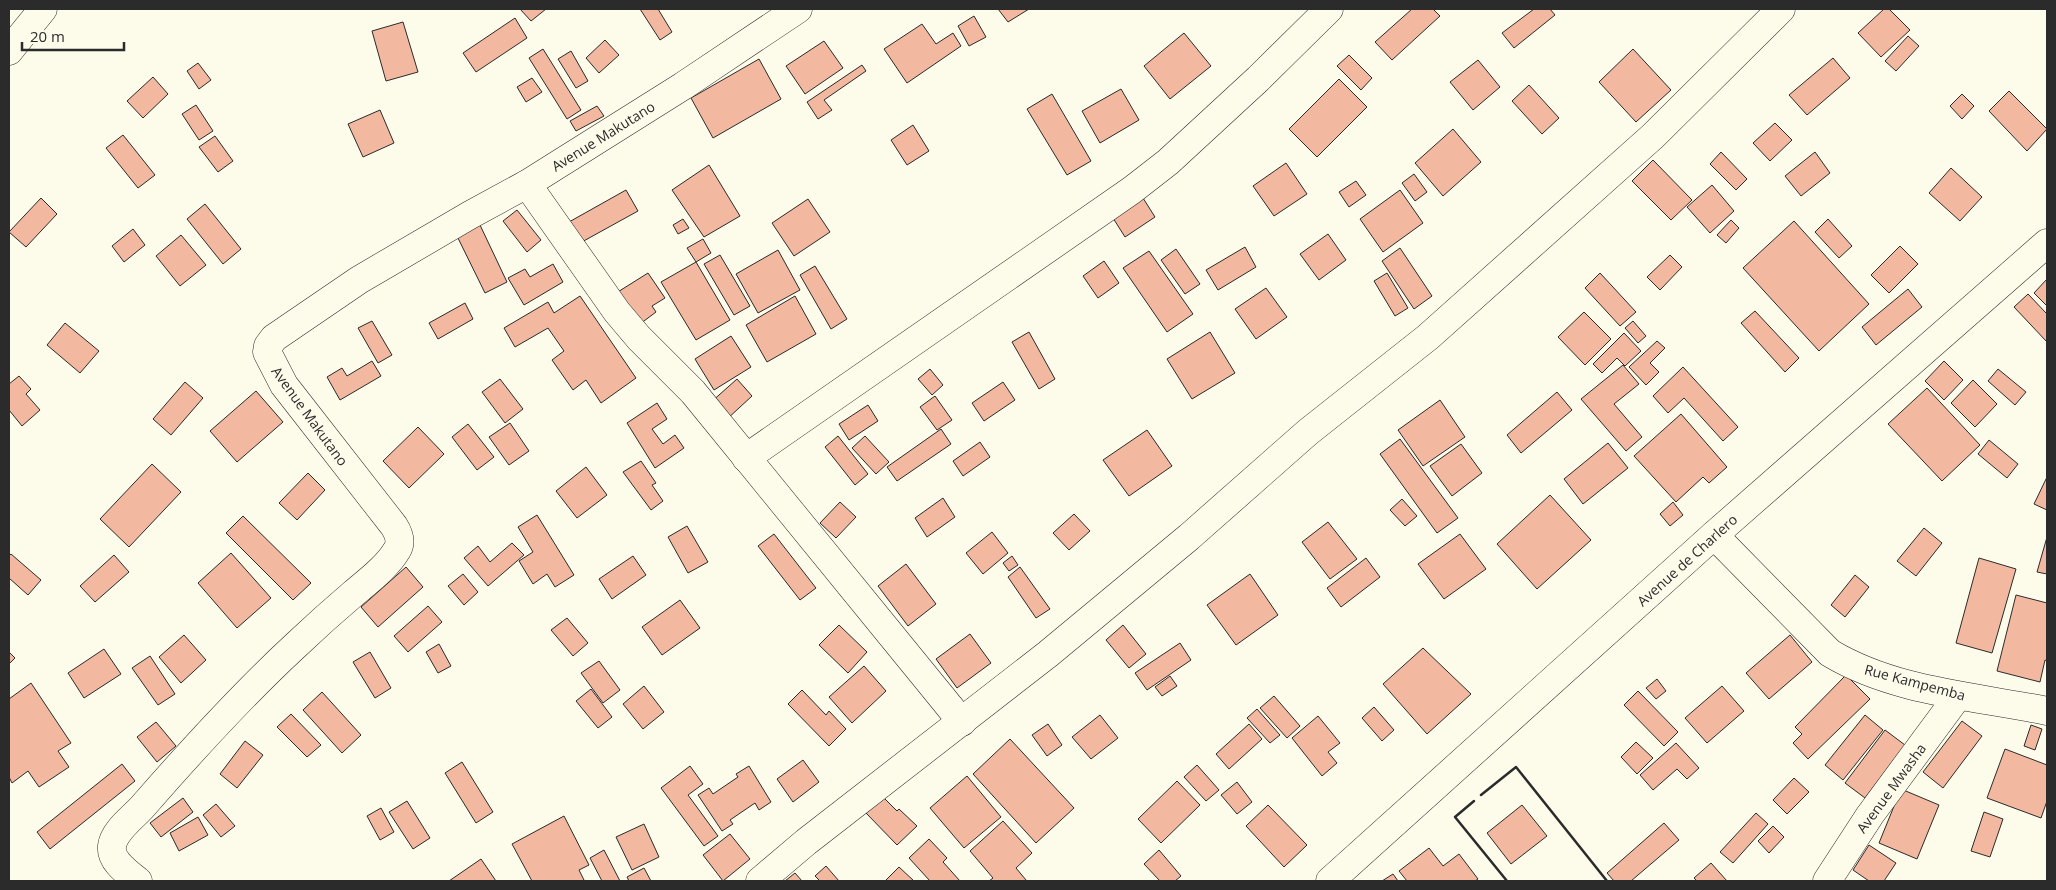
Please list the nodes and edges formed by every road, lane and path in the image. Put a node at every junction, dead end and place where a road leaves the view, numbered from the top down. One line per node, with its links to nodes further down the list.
1 (43, 9): 5 (street)
2 (798, 9): 6 (street, Avenue Makutano)
3 (1328, 9): 8 (street)
4 (1781, 9): 12 (street)
5 (9, 51)
6 (527, 184): 8 (street); 13 (street, Avenue Makutano)
7 (2047, 242): 9 (street, Avenue de Charlero)
8 (746, 458): 12 (street)
9 (1714, 535): 10 (street, Rue Kampemba); 15 (street, Avenue de Charlero)
10 (1958, 696): 11 (street, Rue Kampemba); 16 (street, Avenue Mwasha)
11 (2047, 710)
12 (962, 722): 14 (street)
13 (138, 881)
14 (760, 881)
15 (1330, 881)
16 (1827, 881)

